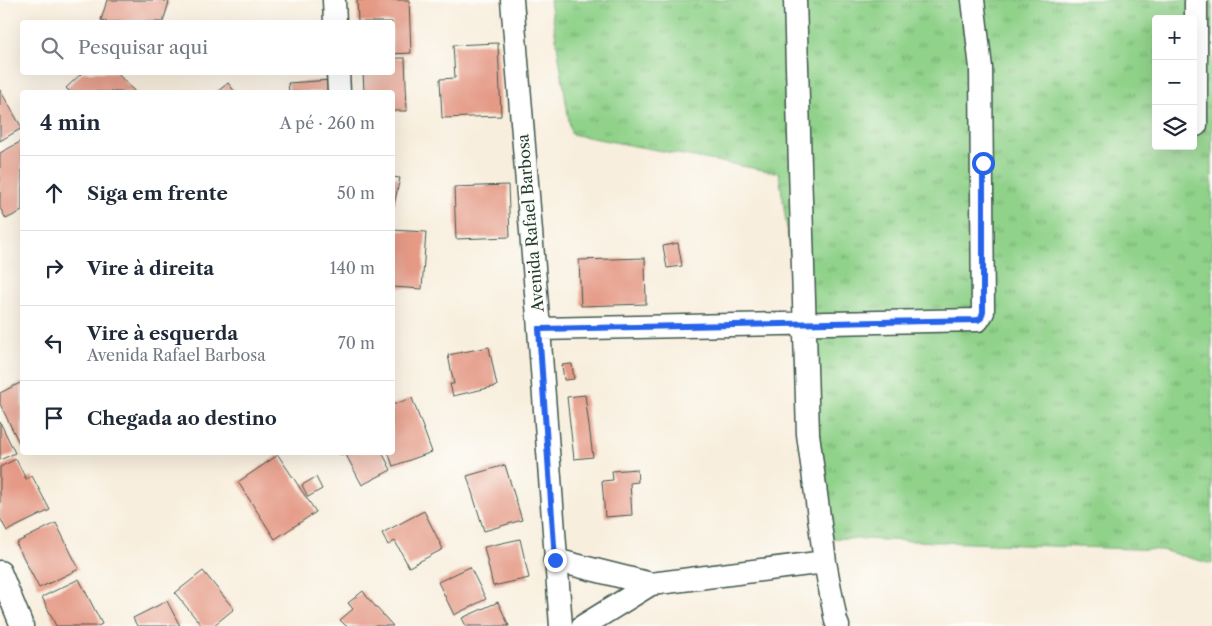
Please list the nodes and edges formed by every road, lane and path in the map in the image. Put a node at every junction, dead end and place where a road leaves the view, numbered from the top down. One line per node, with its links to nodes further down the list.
1 (334, 0): 6 (street)
2 (512, 0): 11 (street, Avenida Rafael Barbosa)
3 (795, 0): 10 (street)
4 (973, 0): 10 (street)
5 (1196, 0): 9 (street)
6 (335, 20)
7 (338, 75): 8 (street)
8 (339, 90)
9 (1196, 105)
10 (806, 324): 11 (street); 13 (street)
11 (539, 329): 12 (street, Avenida Rafael Barbosa)
12 (555, 560): 15 (street); 17 (street, Avenida Rafael Barbosa)
13 (825, 562): 15 (street); 19 (street)
14 (0, 572): 16 (street)
15 (651, 584): 18 (street)
16 (22, 626)
17 (561, 626)
18 (583, 626)
19 (838, 626)

